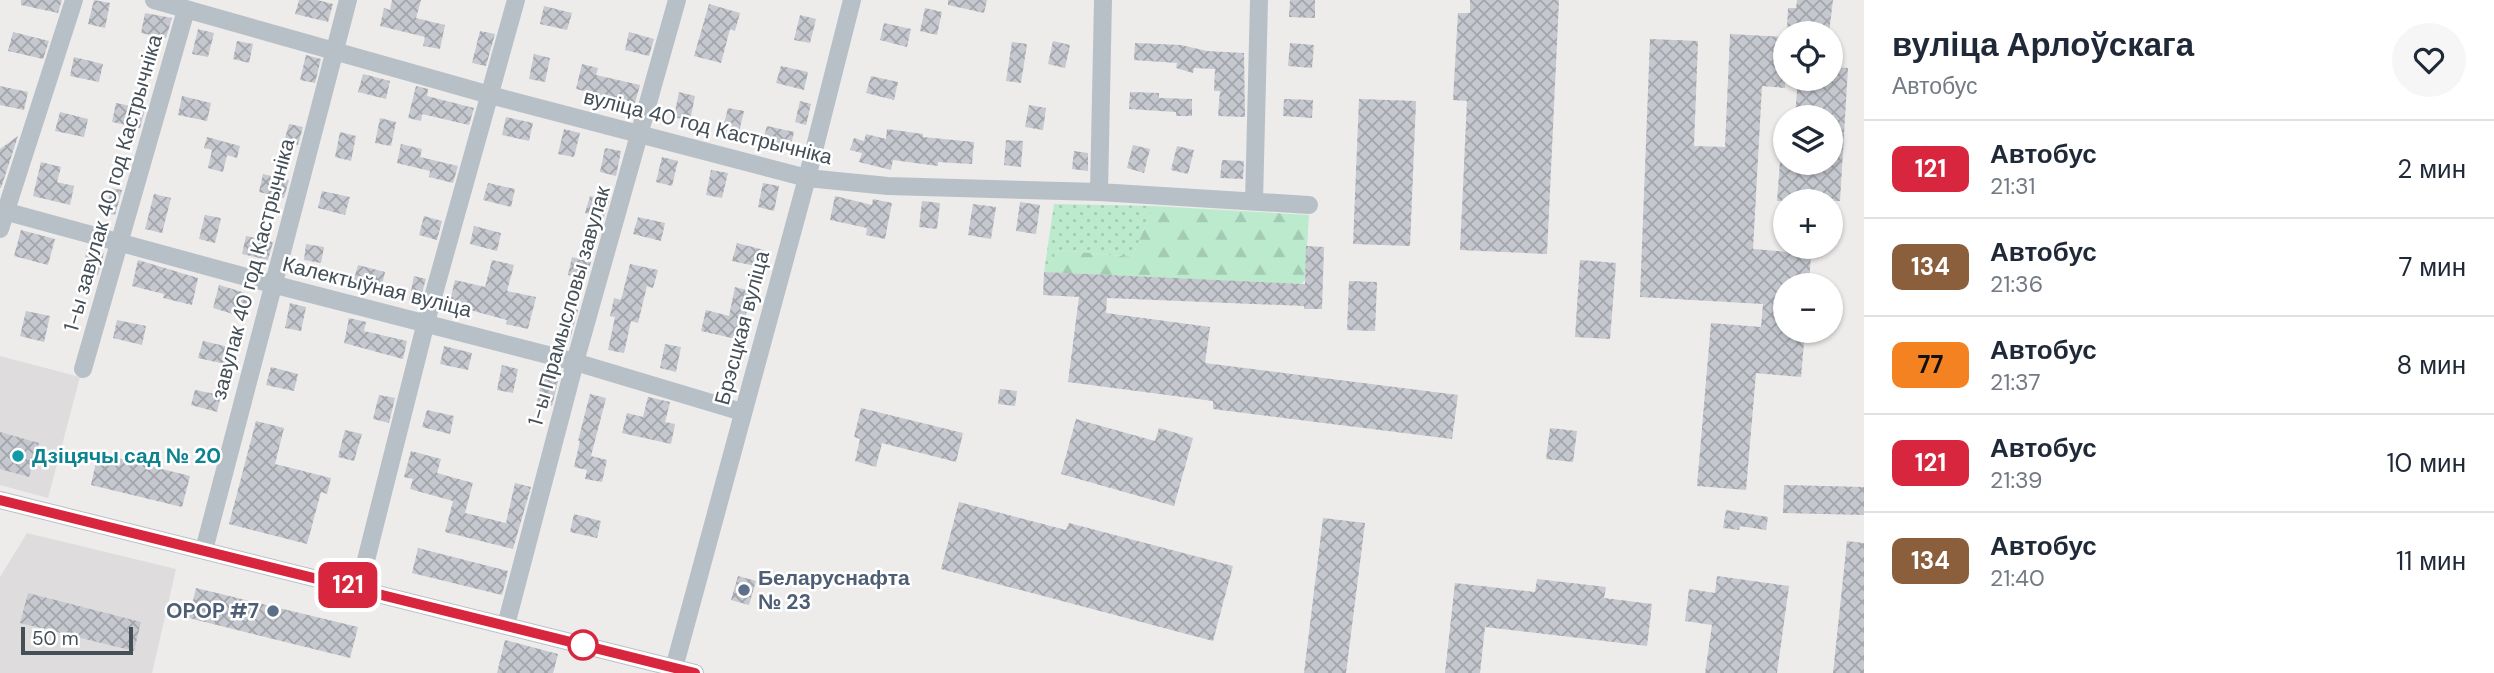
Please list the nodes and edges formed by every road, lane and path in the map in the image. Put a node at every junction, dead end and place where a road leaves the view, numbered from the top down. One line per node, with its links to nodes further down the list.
1 (74, 0): 17 (street)
2 (154, 0): 9 (street, вуліца 40 год Кастрычніка)
3 (348, 0): 10 (street, завулак 40 год Кастрычніка)
4 (516, 0): 11 (street)
5 (677, 0): 12 (street, 1-ы Прамысловы завулак)
6 (852, 0): 13 (street, Брэсцкая вуліца)
7 (1103, 0): 14 (street)
8 (1259, 0): 15 (street)
9 (186, 10): 10 (street, вуліца 40 год Кастрычніка); 19 (street, 1-ы завулак 40 год Кастрычніка)
10 (333, 51): 11 (street, вуліца 40 год Кастрычніка); 20 (street, завулак 40 год Кастрычніка)
11 (490, 95): 12 (street, вуліца 40 год Кастрычніка); 21 (street)
12 (640, 136): 13 (street, вуліца 40 год Кастрычніка); 22 (street, 1-ы Прамысловы завулак)
13 (807, 178): 14 (street, вуліца 40 год Кастрычніка); 24 (street, Брэсцкая вуліца)
14 (1099, 192): 15 (street, вуліца 40 год Кастрычніка)
15 (1254, 202): 16 (street, вуліца 40 год Кастрычніка)
16 (1310, 205)
17 (3, 210): 18 (street); 19 (street, Калектыўная вуліца)
18 (0, 229)
19 (121, 242): 20 (street, Калектыўная вуліца); 23 (street, 1-ы завулак 40 год Кастрычніка)
20 (272, 284): 21 (street, Калектыўная вуліца); 26 (street, завулак 40 год Кастрычніка)
21 (426, 322): 22 (street, Калектыўная вуліца); 27 (street)
22 (576, 362): 24 (street, Калектыўная вуліца); 28 (street, 1-ы Прамысловы завулак)
23 (83, 369)
24 (742, 412): 29 (street, Брэсцкая вуліца)
25 (0, 500): 26 (street)
26 (204, 550): 27 (street)
27 (359, 588): 28 (street)
28 (506, 625): 29 (street)
29 (674, 668): 30 (street)
30 (695, 673)

